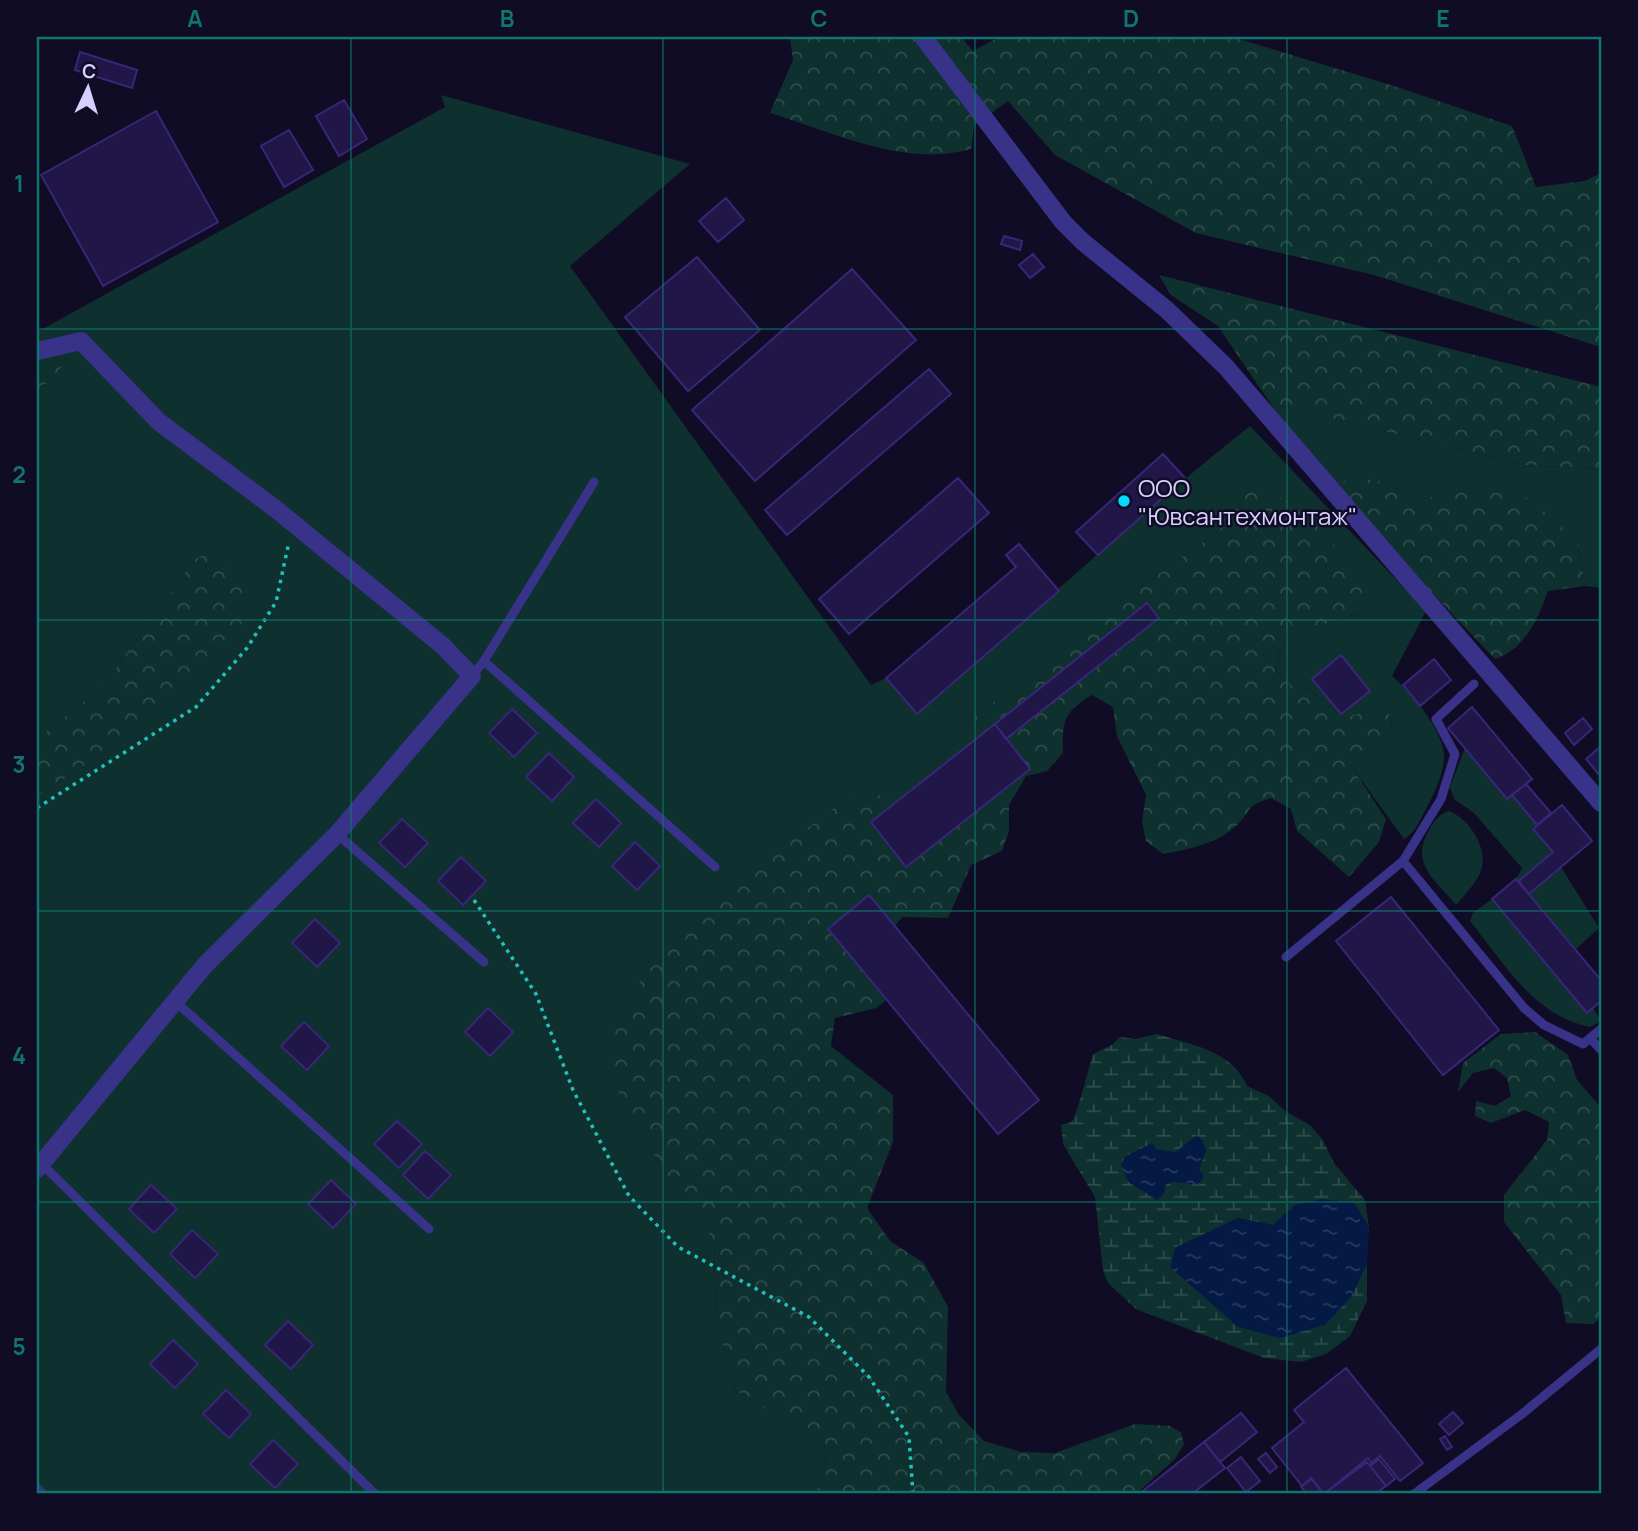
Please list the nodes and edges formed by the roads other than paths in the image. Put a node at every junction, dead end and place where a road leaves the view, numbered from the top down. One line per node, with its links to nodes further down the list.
1 (923, 37): 7 (street)
2 (37, 351): 5 (street)
3 (594, 482): 4 (lane)
4 (484, 662): 5 (lane); 10 (lane)
5 (472, 676): 8 (street)
6 (1474, 684): 9 (lane)
7 (1601, 803)
8 (337, 834): 12 (lane); 13 (street)
9 (1403, 862): 11 (lane); 15 (lane)
10 (715, 867)
11 (1286, 957)
12 (484, 962)
13 (176, 1002): 17 (street); 18 (lane)
14 (1601, 1029): 15 (lane)
15 (1590, 1038): 16 (lane)
16 (1601, 1050)
17 (39, 1167): 22 (lane)
18 (429, 1229)
19 (1601, 1349): 23 (lane)
20 (37, 1488): 21 (lane)
21 (43, 1494)
22 (375, 1494)
23 (1414, 1494)

